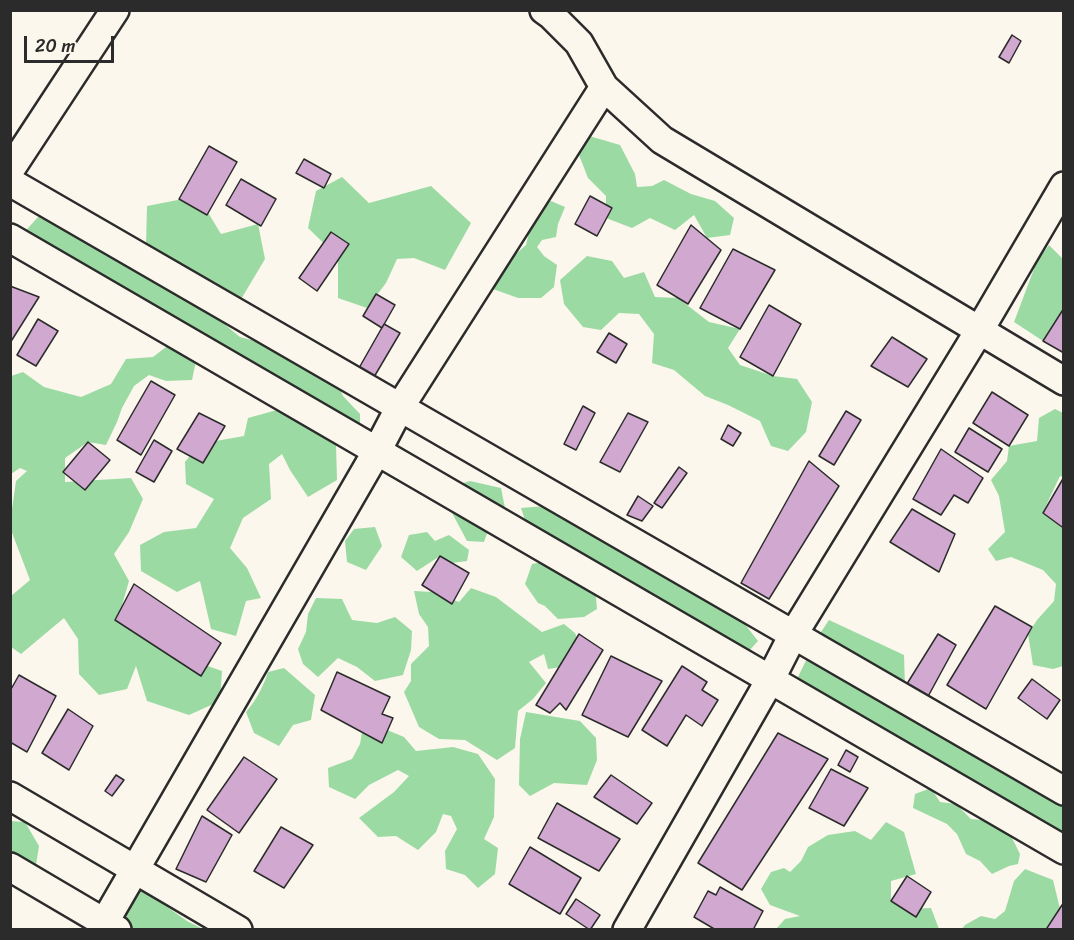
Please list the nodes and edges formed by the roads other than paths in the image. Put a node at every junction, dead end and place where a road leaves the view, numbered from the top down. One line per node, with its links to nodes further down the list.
1 (115, 10): 4 (street)
2 (544, 10): 3 (street)
3 (604, 87): 8 (street); 10 (street)
4 (10, 170)
5 (10, 182): 10 (street)
6 (1064, 186): 8 (street)
7 (10, 238): 11 (street)
8 (979, 331): 9 (street); 12 (street)
9 (1064, 381)
10 (400, 407): 11 (street); 12 (street)
11 (377, 452): 13 (street); 18 (street)
12 (793, 634): 13 (street); 14 (street)
13 (770, 680): 16 (street); 21 (street)
14 (1064, 791)
15 (10, 796): 18 (street)
16 (1064, 850)
17 (10, 867): 19 (street)
18 (135, 869): 19 (street); 20 (street)
19 (107, 927)
20 (238, 930)
21 (627, 930)

